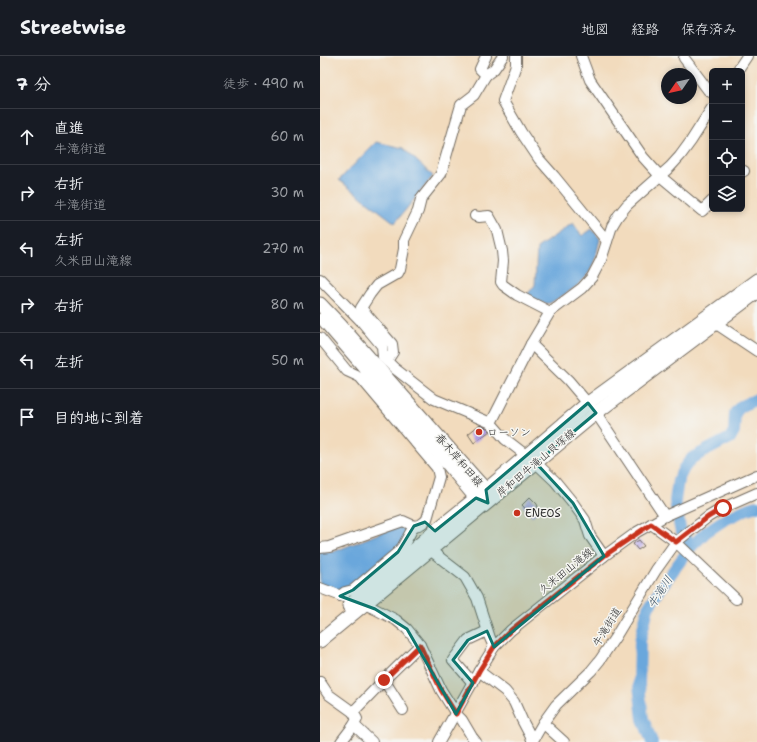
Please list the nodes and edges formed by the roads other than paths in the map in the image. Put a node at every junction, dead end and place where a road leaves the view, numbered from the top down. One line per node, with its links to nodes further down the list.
1 (486, 56): 8 (street)
2 (503, 56): 8 (street)
3 (516, 56): 14 (street)
4 (581, 56): 11 (street)
5 (747, 56): 7 (street)
6 (684, 58): 9 (street)
7 (739, 68)
8 (486, 75): 25 (street)
9 (709, 91)
10 (709, 113): 11 (street)
11 (660, 176): 12 (street); 14 (street)
12 (709, 204)
13 (475, 216): 19 (street)
14 (607, 241): 19 (street)
15 (320, 279): 25 (street)
16 (757, 280): 26 (main road, 岸和田牛滝山貝塚線)
17 (757, 292): 21 (main road, 岸和田牛滝山貝塚線)
18 (320, 304): 31 (main road, 春木岸和田線)
19 (550, 312): 23 (street)
20 (320, 317): 31 (main road, 春木岸和田線)
21 (715, 323): 24 (street); 26 (main road, 岸和田牛滝山貝塚線)
22 (320, 338): 35 (street)
23 (531, 344): 26 (street); 27 (street)
24 (757, 351)
25 (387, 361): 27 (street)
26 (592, 408): 28 (main road, 岸和田牛滝山貝塚線); 32 (street)
27 (491, 423): 28 (street)
28 (531, 459): 31 (main road, 岸和田牛滝山貝塚線); 39 (street)
29 (757, 474): 32 (street, 久米田山滝線)
30 (757, 493): 36 (street, 牛滝街道)
31 (483, 497): 35 (main road, 岸和田牛滝山貝塚線); 38 (main road, 岸和田牛滝山貝塚線)
32 (668, 514): 33 (street, 久米田山滝線)
33 (651, 524): 36 (street); 39 (street, 久米田山滝線)
34 (414, 526): 35 (street); 37 (street); 41 (street)
35 (430, 527): 43 (main road, 岸和田牛滝山貝塚線)
36 (677, 543): 42 (street); 56 (street, 牛滝街道)
37 (320, 548)
38 (430, 550): 43 (main road, 岸和田牛滝山貝塚線); 45 (street)
39 (604, 556): 48 (street, 久米田山滝線)
40 (320, 588): 41 (street)
41 (340, 596): 43 (street)
42 (736, 599)
43 (360, 602): 44 (main road, 岸和田牛滝山貝塚線); 46 (main road, 岸和田牛滝山貝塚線); 47 (street)
44 (320, 630)
45 (487, 630): 48 (street); 52 (street)
46 (320, 641)
47 (420, 645): 50 (street); 55 (street)
48 (494, 647): 49 (street, 久米田山滝線)
49 (479, 671): 52 (street, 久米田山滝線); 58 (street)
50 (384, 680): 53 (street); 54 (street)
51 (320, 682): 54 (street)
52 (473, 683): 55 (street, 久米田山滝線)
53 (403, 710)
54 (353, 712): 57 (street)
55 (456, 714): 61 (street, 久米田山滝線); 62 (street)
56 (543, 723): 58 (street, 牛滝街道); 63 (street)
57 (354, 725): 59 (street); 60 (street)
58 (533, 741)
59 (340, 742)
60 (372, 742)
61 (440, 742)
62 (476, 742)
63 (564, 742)

